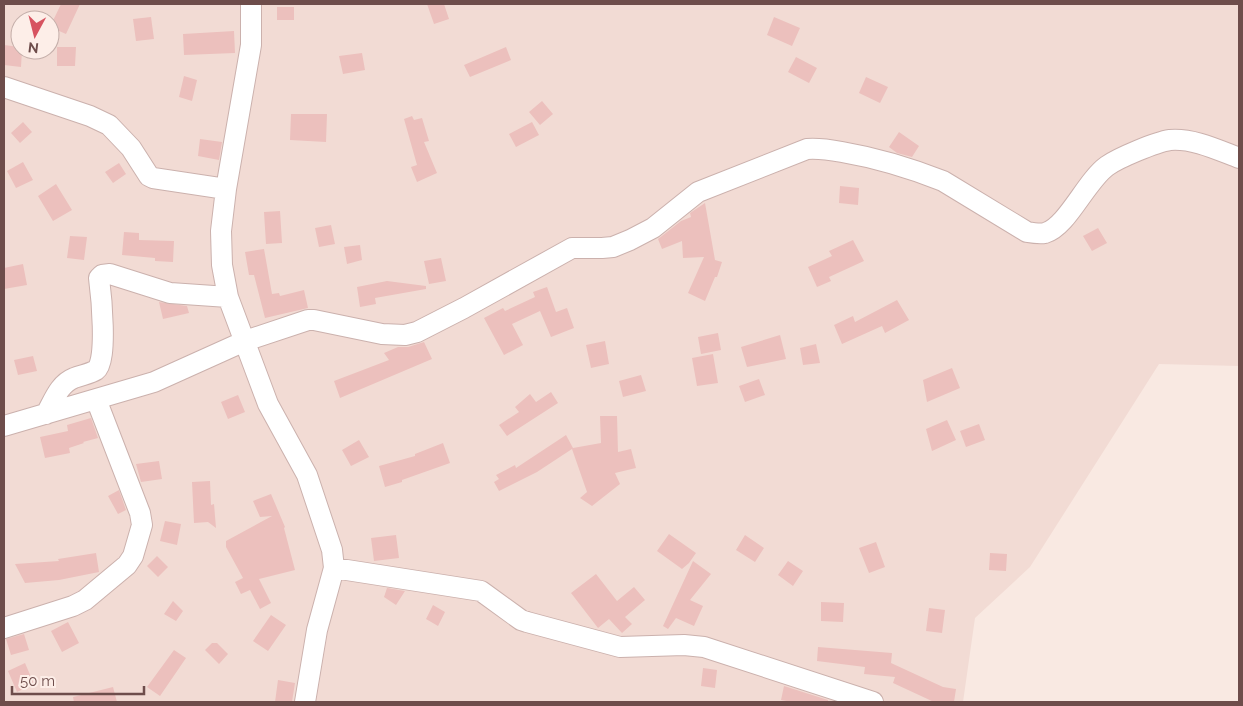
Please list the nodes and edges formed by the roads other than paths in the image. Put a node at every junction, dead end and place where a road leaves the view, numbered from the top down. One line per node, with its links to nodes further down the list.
1 (251, 4): 4 (street)
2 (4, 87): 4 (street)
3 (1239, 158): 6 (street)
4 (226, 189): 5 (street)
5 (228, 297): 6 (street); 8 (street)
6 (245, 341): 7 (street); 10 (street)
7 (96, 399): 8 (street); 11 (street)
8 (46, 414): 9 (street)
9 (4, 426)
10 (334, 568): 12 (street); 13 (street)
11 (4, 628)
12 (304, 702)
13 (872, 702)

